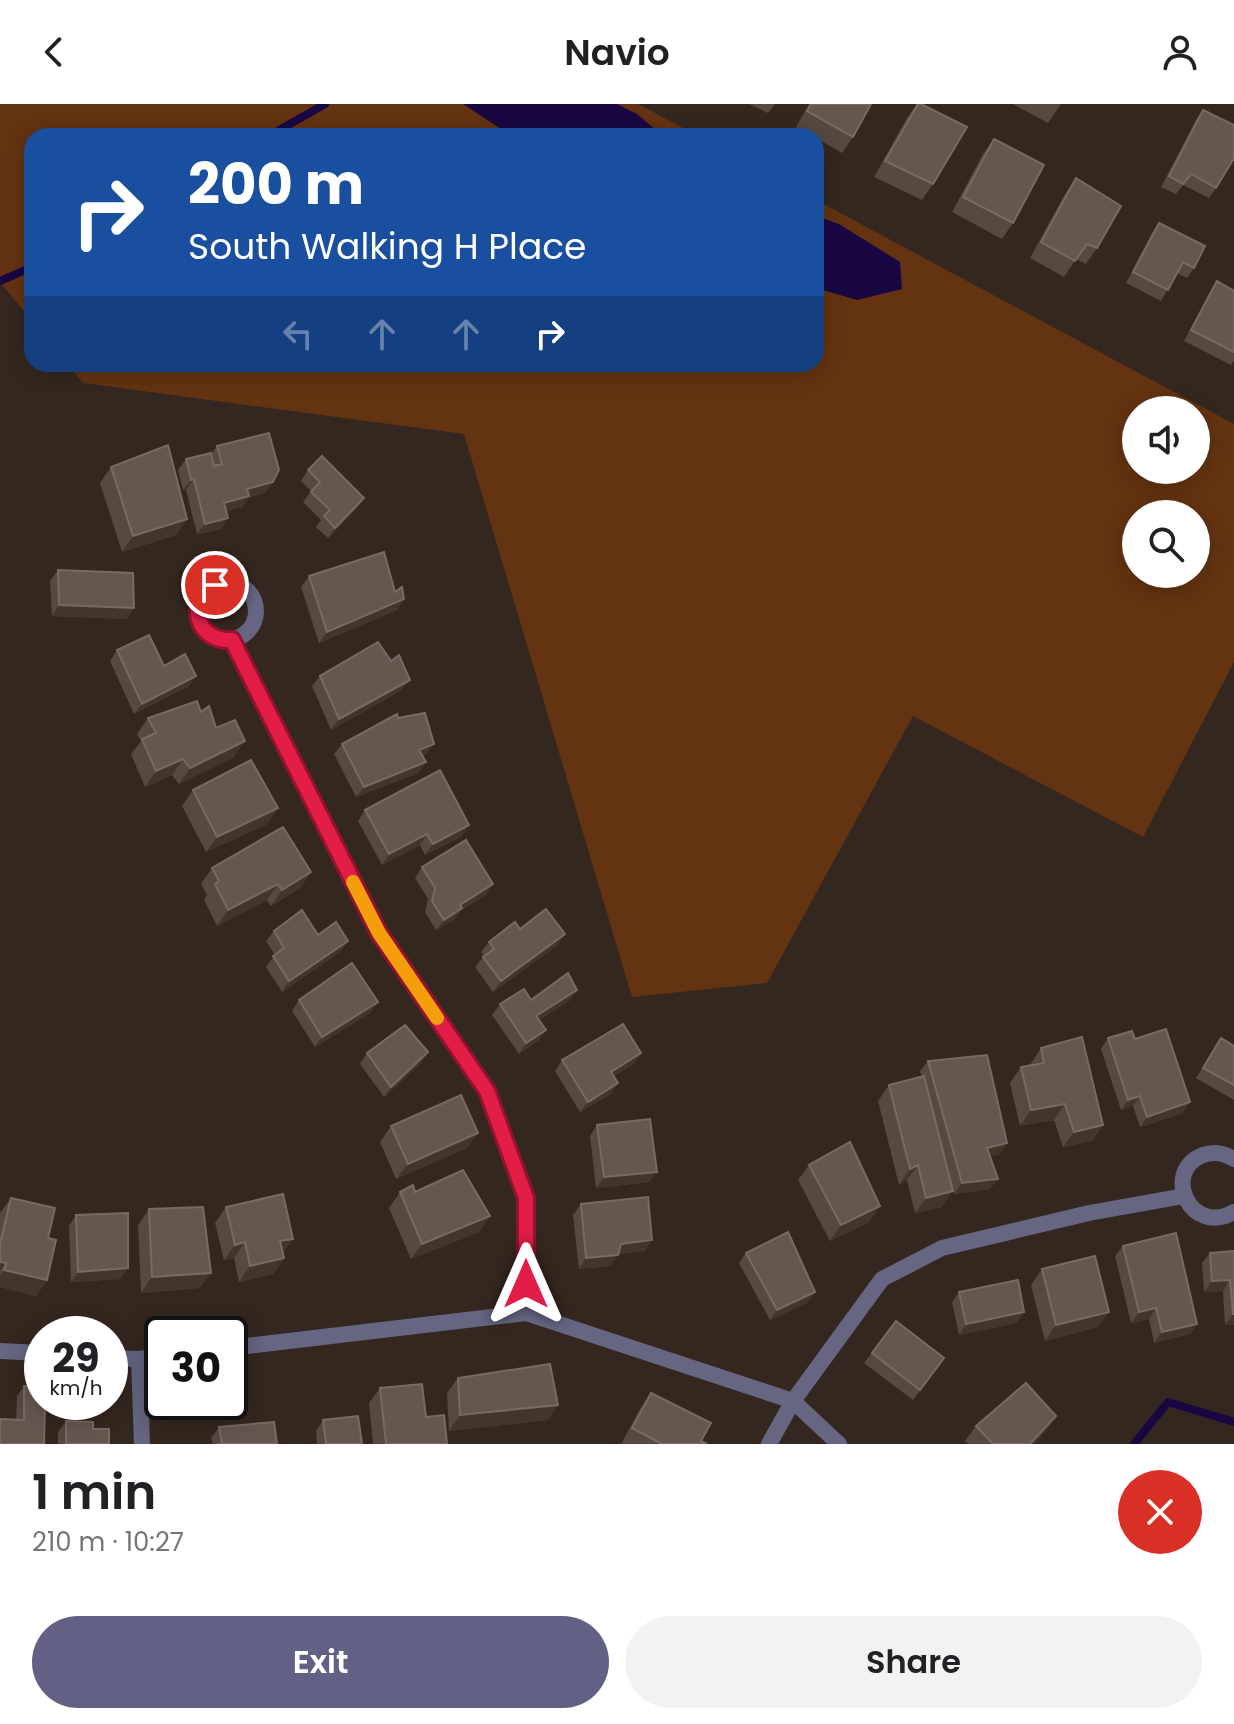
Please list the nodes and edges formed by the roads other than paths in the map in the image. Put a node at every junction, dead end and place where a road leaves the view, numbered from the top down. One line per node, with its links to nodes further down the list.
1 (232, 640): 5 (street)
2 (1234, 1159): 3 (street)
3 (1184, 1196): 4 (street); 12 (street)
4 (1234, 1212)
5 (526, 1313): 6 (street); 12 (street)
6 (248, 1346)
7 (0, 1351): 8 (street)
8 (24, 1352)
9 (144, 1358): 11 (street)
10 (128, 1359): 11 (street)
11 (139, 1359): 13 (street)
12 (793, 1401): 14 (street); 15 (street)
13 (142, 1444)
14 (769, 1444)
15 (839, 1444)

